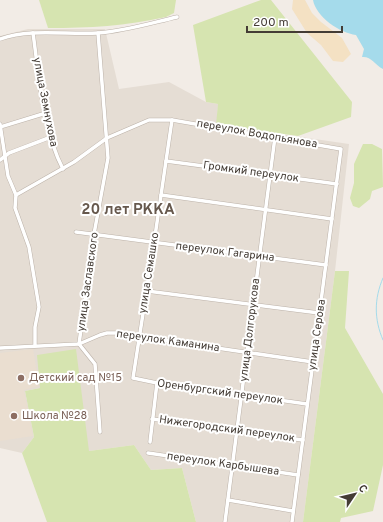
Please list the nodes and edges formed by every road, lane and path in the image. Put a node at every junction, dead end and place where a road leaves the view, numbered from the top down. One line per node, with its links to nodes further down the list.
1 (176, 17): 3 (street)
2 (33, 33): 3 (street); 4 (street); 5 (street, улица Земнухова)
3 (98, 33): 10 (street, улица Заславского)
4 (0, 39)
5 (46, 113): 7 (street); 8 (street, улица Земнухова)
6 (172, 120): 9 (street, переулок Водопьянова); 10 (street, переулок Водопьянова); 14 (street, улица Семашко)
7 (0, 126): 12 (street)
8 (51, 137): 12 (street); 15 (street, улица Земнухова)
9 (275, 137): 11 (street, переулок Водопьянова); 16 (street, улица Долгорукова)
10 (107, 138): 15 (street, переулок Водопьянова); 23 (street, улица Заславского)
11 (341, 149): 17 (street, улица Серова)
12 (5, 157): 13 (street); 18 (street)
13 (0, 160)
14 (166, 161): 16 (street, Громкий переулок); 19 (street, улица Семашко)
15 (63, 169): 18 (street, переулок Водопьянова)
16 (270, 175): 17 (street, Громкий переулок); 20 (street, улица Долгорукова)
17 (337, 184): 21 (street, улица Серова)
18 (16, 195): 32 (street)
19 (161, 195): 20 (street); 24 (street, улица Семашко)
20 (266, 210): 21 (street); 25 (street, улица Долгорукова)
21 (332, 220): 26 (street, улица Серова)
22 (76, 232): 23 (street, переулок Гагарина)
23 (94, 234): 24 (street, переулок Гагарина); 31 (street, улица Заславского)
24 (154, 243): 25 (street, переулок Гагарина); 27 (street, улица Семашко)
25 (260, 257): 26 (street, переулок Гагарина); 28 (street, улица Долгорукова)
26 (326, 265): 29 (street, улица Серова)
27 (146, 291): 28 (street); 30 (street, улица Семашко)
28 (253, 305): 29 (street); 34 (street, улица Долгорукова)
29 (320, 313): 35 (street, улица Серова)
30 (139, 336): 31 (street, переулок Каманина); 34 (street, переулок Каманина); 36 (street, улица Семашко)
31 (79, 344): 32 (street, переулок Каманина); 42 (street, улица Заславского)
32 (35, 345): 33 (street, переулок Каманина)
33 (0, 348)
34 (247, 352): 35 (street, переулок Каманина); 38 (street, улица Долгорукова)
35 (313, 362): 39 (street, улица Серова)
36 (133, 378): 37 (street, Оренбургский переулок)
37 (157, 383): 38 (street, Оренбургский переулок); 40 (street)
38 (241, 394): 39 (street, Оренбургский переулок); 41 (street, улица Долгорукова)
39 (308, 404): 43 (street, улица Серова)
40 (152, 419): 41 (street, Нижегородский переулок); 44 (street)
41 (237, 430): 43 (street, Нижегородский переулок); 46 (street, улица Долгорукова)
42 (100, 432)
43 (303, 440): 47 (street, улица Серова)
44 (150, 442)
45 (148, 453): 46 (street, переулок Карбышева)
46 (233, 465): 47 (street, переулок Карбышева); 48 (street, улица Долгорукова)
47 (298, 475): 49 (street, улица Серова)
48 (228, 500): 49 (street); 50 (street, улица Долгорукова)
49 (293, 511): 51 (street, улица Серова)
50 (225, 522)
51 (292, 522)

